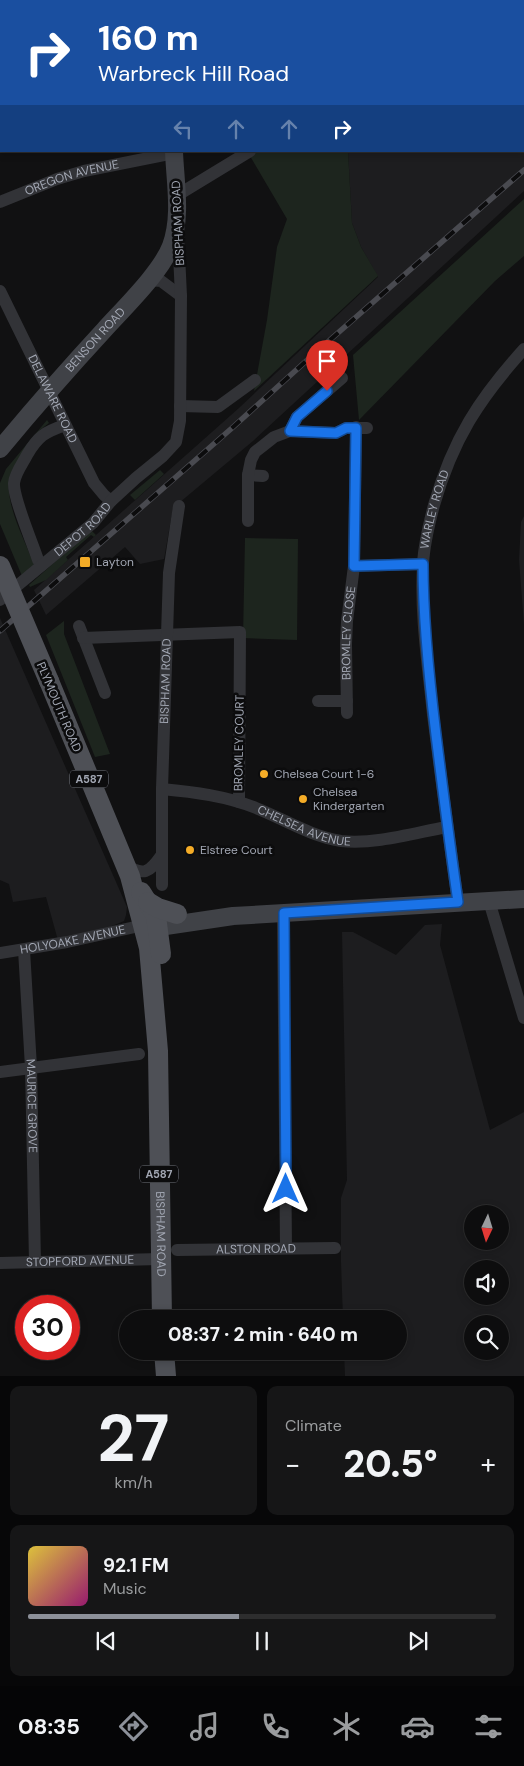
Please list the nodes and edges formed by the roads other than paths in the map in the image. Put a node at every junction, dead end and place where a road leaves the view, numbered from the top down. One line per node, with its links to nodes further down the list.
1 (174, 152): 3 (main road, BISPHAM ROAD); 4 (street, OREGON AVENUE)
2 (248, 152): 3 (street)
3 (176, 196): 5 (main road, BISPHAM ROAD)
4 (0, 202)
5 (178, 222): 6 (main road, BENSON ROAD); 8 (street, BISPHAM ROAD)
6 (149, 280): 8 (street); 12 (main road, BENSON ROAD)
7 (0, 291): 12 (street, DELAWARE ROAD)
8 (181, 296): 13 (street, BISPHAM ROAD)
9 (524, 349): 23 (street, WARLEY ROAD)
10 (342, 378): 15 (street)
11 (255, 380): 13 (street)
12 (49, 391): 14 (street, DELAWARE ROAD); 16 (main road, BENSON ROAD)
13 (180, 406): 17 (street, BISPHAM ROAD)
14 (65, 425): 20 (street, DELAWARE ROAD); 24 (street)
15 (290, 431): 18 (street); 26 (street, BROMLEY CLOSE)
16 (0, 449)
17 (163, 456): 20 (street, DEPOT ROAD)
18 (248, 475): 19 (street); 22 (street)
19 (263, 476)
20 (111, 501): 24 (street, DEPOT ROAD)
21 (179, 506): 28 (street, BISPHAM ROAD)
22 (248, 521)
23 (423, 564): 26 (street); 33 (street, WARLEY ROAD)
24 (42, 565): 27 (street, DEPOT ROAD)
25 (0, 566): 35 (main road, PLYMOUTH ROAD / A587, bridge)
26 (354, 566): 30 (street, BROMLEY CLOSE)
27 (0, 600)
28 (167, 636): 29 (street); 31 (street, BISPHAM ROAD); 32 (street, BROMLEY COURT)
29 (106, 693)
30 (318, 701)
31 (162, 789): 32 (street, CHELSEA AVENUE); 34 (street, BISPHAM ROAD)
32 (239, 802): 33 (street, CHELSEA AVENUE)
33 (447, 827): 39 (street, WARLEY ROAD)
34 (162, 856): 35 (street); 36 (street, BISPHAM ROAD)
35 (127, 870): 43 (main road, PLYMOUTH ROAD / A587)
36 (162, 885)
37 (524, 899): 38 (main road)
38 (489, 901): 39 (main road); 46 (street)
39 (458, 902): 40 (main road)
40 (284, 913): 42 (main road); 50 (street)
41 (177, 914): 42 (main road); 43 (main road)
42 (233, 916): 43 (main road)
43 (152, 917): 44 (street, HOLYOAKE AVENUE); 52 (main road, BISPHAM ROAD / A587)
44 (24, 950): 45 (street, HOLYOAKE AVENUE); 48 (street, MAURICE GROVE)
45 (0, 953)
46 (524, 1018)
47 (139, 1054): 48 (street)
48 (31, 1067): 49 (street); 53 (street, MAURICE GROVE)
49 (0, 1072)
50 (286, 1248): 51 (street, ALSTON ROAD); 52 (street, ALSTON ROAD)
51 (335, 1248)
52 (169, 1255): 53 (street, STOPFORD AVENUE); 55 (main road, BISPHAM ROAD / A587)
53 (35, 1262): 54 (street, STOPFORD AVENUE)
54 (0, 1263)
55 (163, 1310)
56 (165, 1360): 57 (main road)
57 (166, 1376)

